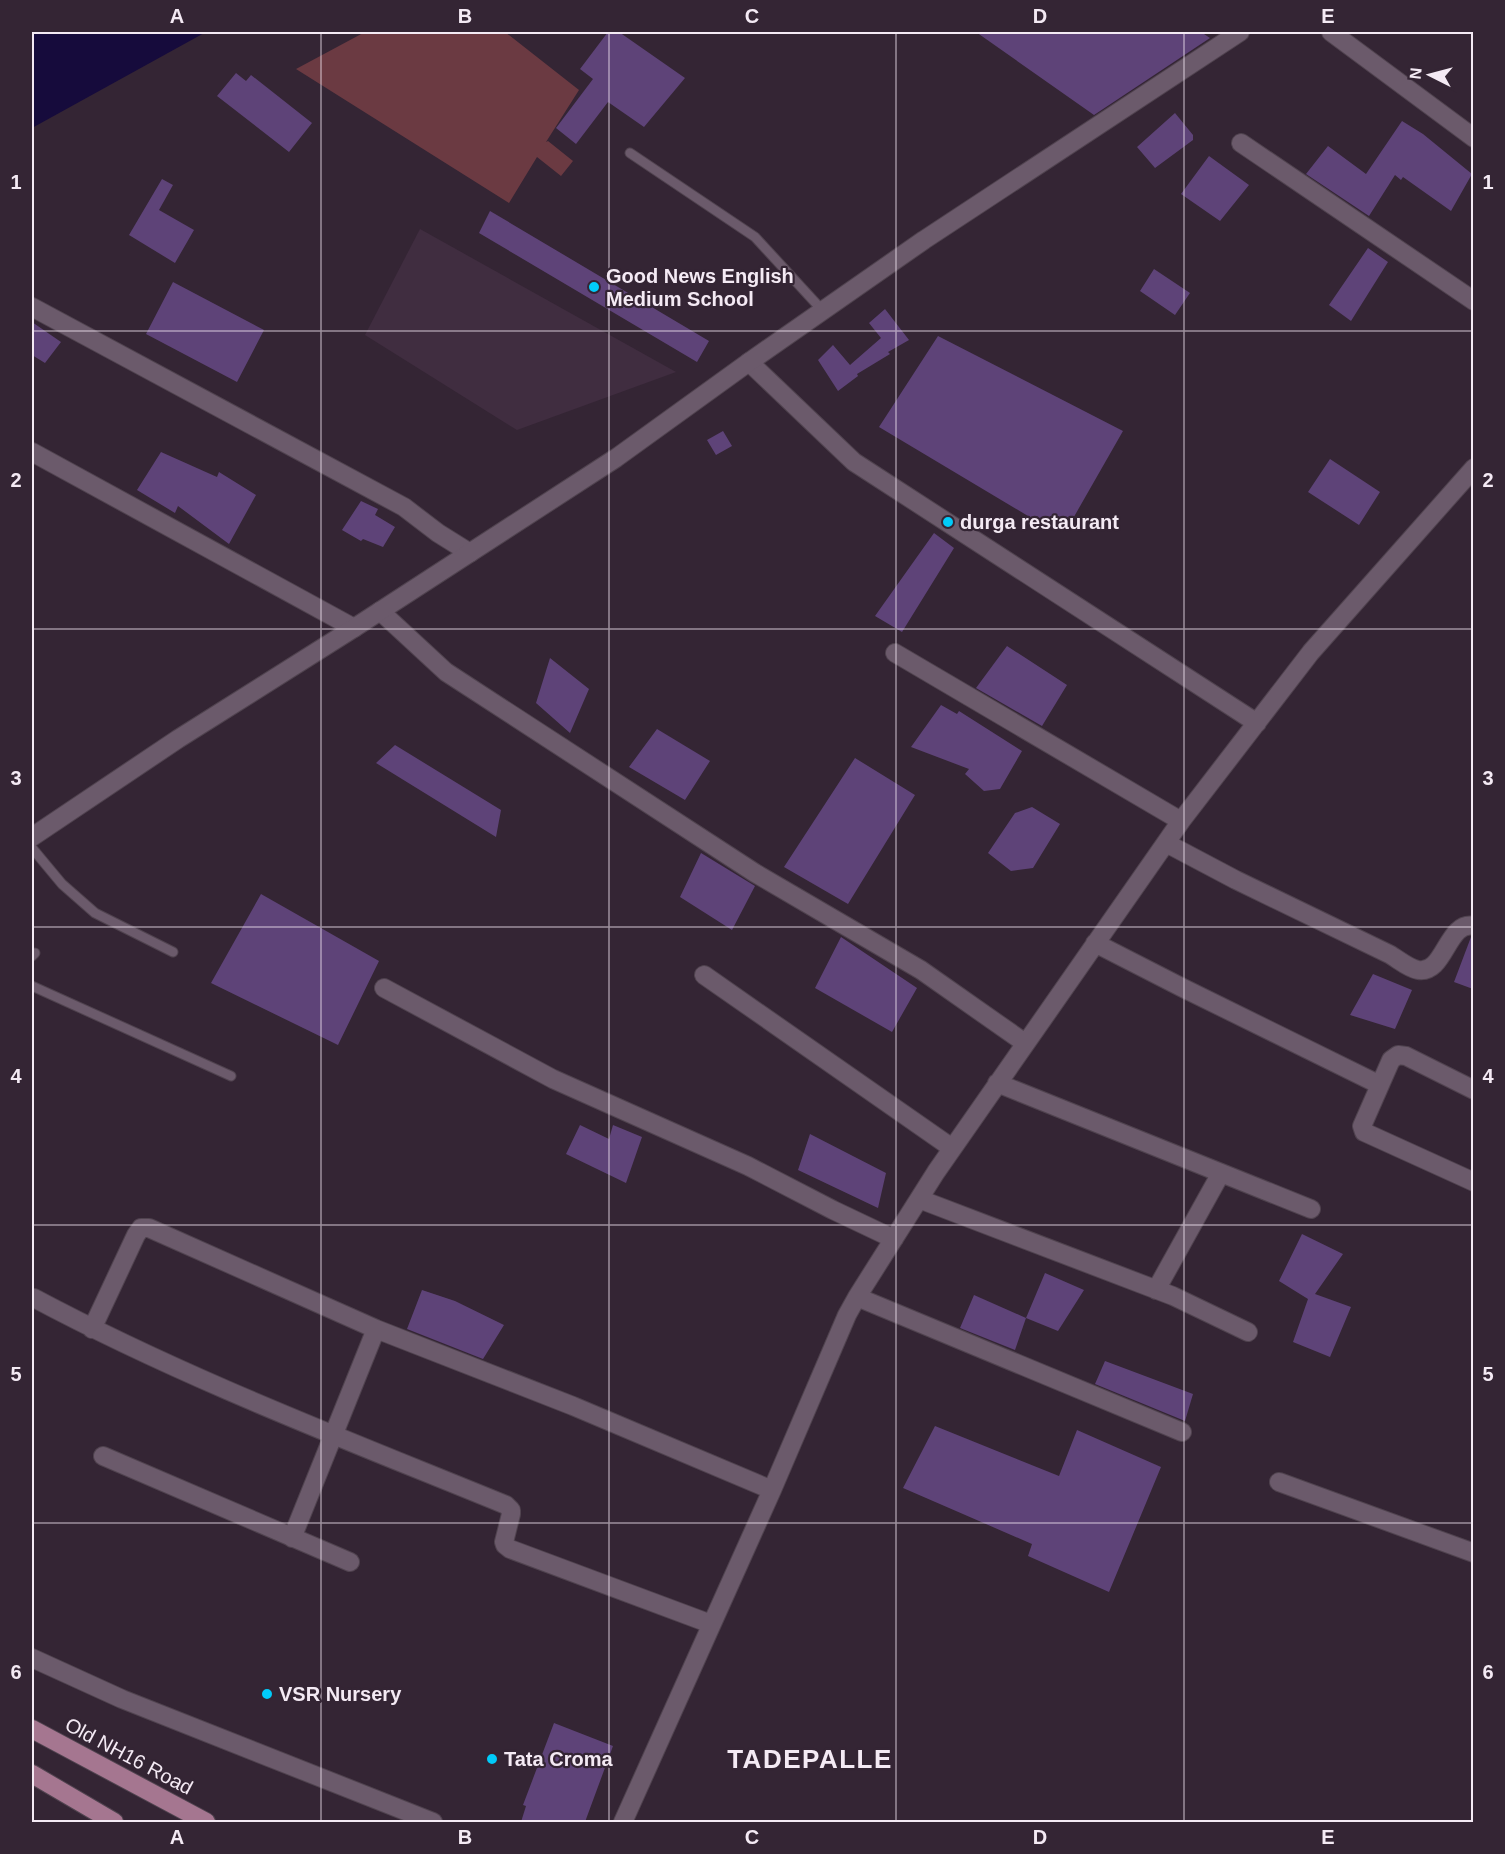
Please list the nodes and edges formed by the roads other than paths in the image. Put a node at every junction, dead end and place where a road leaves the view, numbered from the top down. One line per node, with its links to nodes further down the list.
1 (1240, 32): 8 (street)
2 (1331, 32): 3 (street)
3 (1473, 138)
4 (1241, 143): 6 (street)
5 (630, 153): 8 (lane)
6 (1473, 301)
7 (32, 307): 12 (street)
8 (823, 311): 9 (street)
9 (749, 362): 12 (street); 16 (street)
10 (32, 452): 14 (street)
11 (1473, 468): 16 (street)
12 (470, 553): 13 (street)
13 (380, 611): 14 (street); 27 (street)
14 (354, 628): 18 (street)
15 (896, 653): 17 (street)
16 (1257, 723): 17 (street)
17 (1181, 821): 19 (street)
18 (32, 837)
19 (1166, 843): 21 (street); 22 (street)
20 (32, 848): 23 (lane)
21 (1473, 926)
22 (1095, 943): 27 (street); 30 (street)
23 (173, 952)
24 (704, 975): 32 (street)
25 (32, 986): 28 (lane)
26 (384, 988): 37 (street)
27 (1025, 1043): 29 (street)
28 (231, 1076)
29 (997, 1083): 32 (street); 33 (street)
30 (1380, 1085): 31 (street); 34 (street)
31 (1473, 1090)
32 (952, 1148): 35 (street)
33 (1221, 1173): 36 (street); 38 (street)
34 (1473, 1182)
35 (919, 1199): 37 (street); 38 (street)
36 (1311, 1209)
37 (894, 1239): 39 (street)
38 (1156, 1290): 43 (street)
39 (857, 1297): 44 (street); 48 (street)
40 (34, 1298): 41 (street)
41 (92, 1329): 42 (street); 45 (street)
42 (376, 1329): 45 (street); 48 (street)
43 (1248, 1332)
44 (1182, 1432)
45 (334, 1435): 49 (street); 52 (street)
46 (103, 1456): 49 (street)
47 (1279, 1482): 50 (street)
48 (772, 1490): 52 (street)
49 (292, 1538): 51 (street)
50 (1473, 1553)
51 (350, 1562)
52 (711, 1624): 59 (street)
53 (32, 1658): 58 (street)
54 (32, 1729): 57 (main road, Old NH16 Road)
55 (32, 1774): 56 (main road)
56 (114, 1822)
57 (206, 1822)
58 (433, 1822)
59 (622, 1822)

